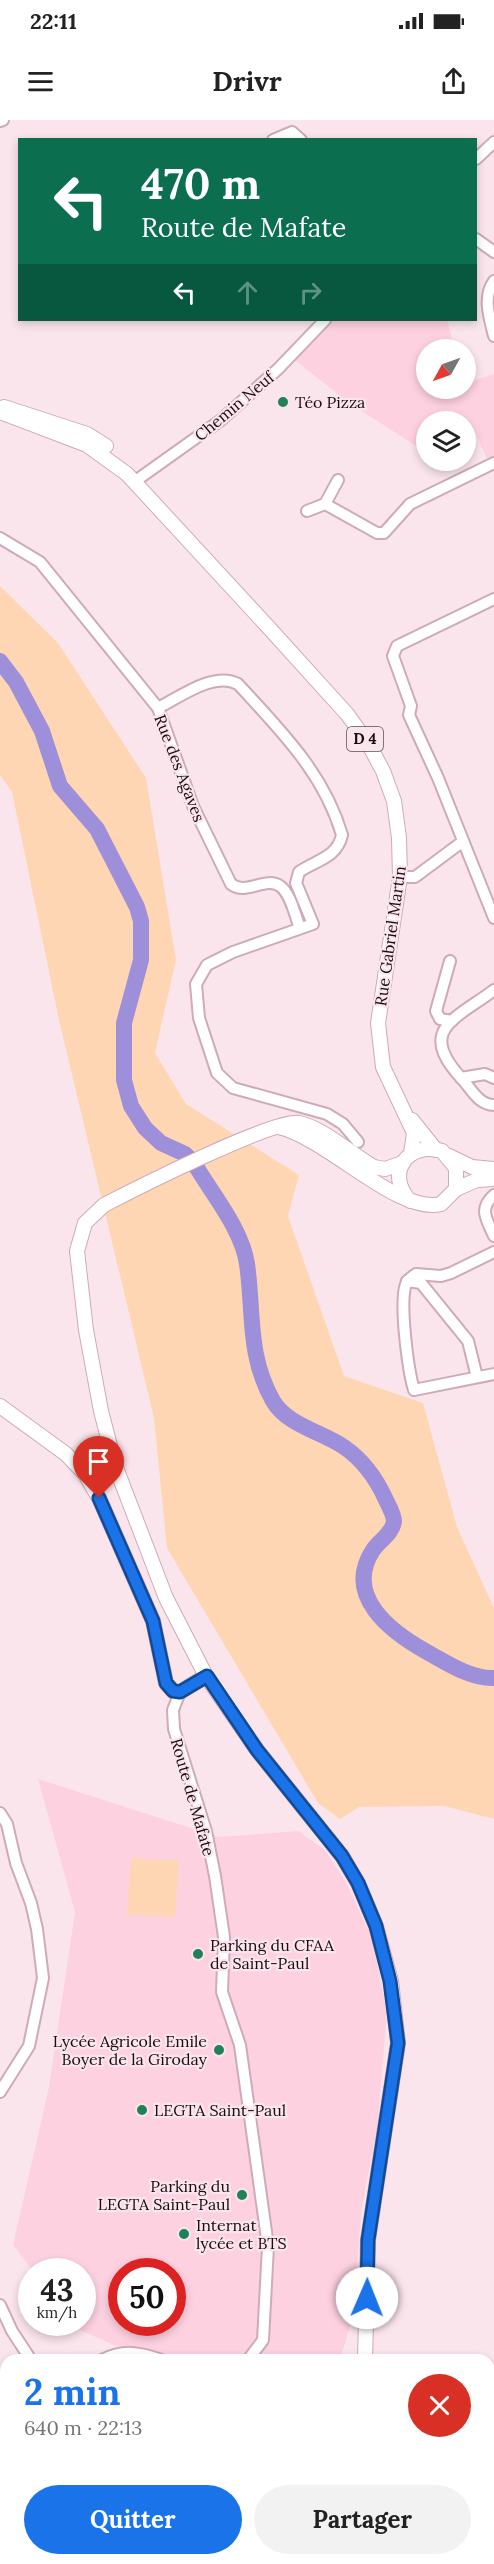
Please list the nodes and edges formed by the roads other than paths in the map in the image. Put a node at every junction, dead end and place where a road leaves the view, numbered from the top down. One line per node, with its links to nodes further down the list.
1 (278, 138): 2 (street)
2 (299, 138)
3 (494, 142): 4 (street)
4 (477, 158)
5 (477, 240): 6 (street)
6 (494, 252)
7 (494, 281): 9 (street)
8 (321, 324): 13 (street, Chemin Neuf)
9 (494, 336)
10 (0, 406): 13 (main road, Rue Gabriel Martin / D 4)
11 (0, 412): 13 (main road, Rue Gabriel Martin / D 4)
12 (494, 463): 15 (street)
13 (137, 480): 21 (main road, Rue Gabriel Martin / D 4)
14 (338, 480): 15 (street)
15 (326, 504): 16 (street)
16 (307, 511)
17 (0, 538): 19 (street, Rue des Agaves)
18 (494, 598): 20 (street)
19 (158, 708): 23 (street, Rue des Agaves); 23 (street)
20 (462, 842): 21 (street); 22 (street)
21 (400, 877): 30 (main road, Rue Gabriel Martin / D 4)
22 (494, 918)
23 (300, 928): 33 (street)
24 (450, 961): 26 (street)
25 (494, 990): 26 (street)
26 (452, 1021): 27 (street)
27 (461, 1078): 28 (street); 29 (street)
28 (494, 1078)
29 (494, 1105)
30 (405, 1111): 32 (main road, Rue Gabriel Martin / D 4); 34 (main road, Rue Gabriel Martin / D 4)
31 (272, 1127): 33 (main road); 36 (main road); 47 (main road)
32 (439, 1150): 34 (main road); 35 (main road, D 4); 38 (main road)
33 (356, 1156): 34 (main road); 36 (street)
34 (407, 1158): 40 (main road)
35 (494, 1169)
36 (364, 1174): 40 (main road)
37 (494, 1179): 38 (main road)
38 (456, 1189): 40 (main road)
39 (494, 1195): 41 (street)
40 (410, 1201)
41 (494, 1236)
42 (494, 1252): 43 (street)
43 (421, 1278): 45 (street); 45 (street)
44 (494, 1374): 45 (street)
45 (477, 1377)
46 (0, 1406): 48 (main road)
47 (207, 1676): 48 (main road); 56 (main road)
48 (180, 1692): 55 (street, Route de Mafate)
49 (0, 1813): 50 (street)
50 (0, 2092)
51 (0, 2305): 52 (street)
52 (27, 2354)
53 (114, 2354): 54 (street)
54 (141, 2354)
55 (252, 2354)
56 (365, 2354)

